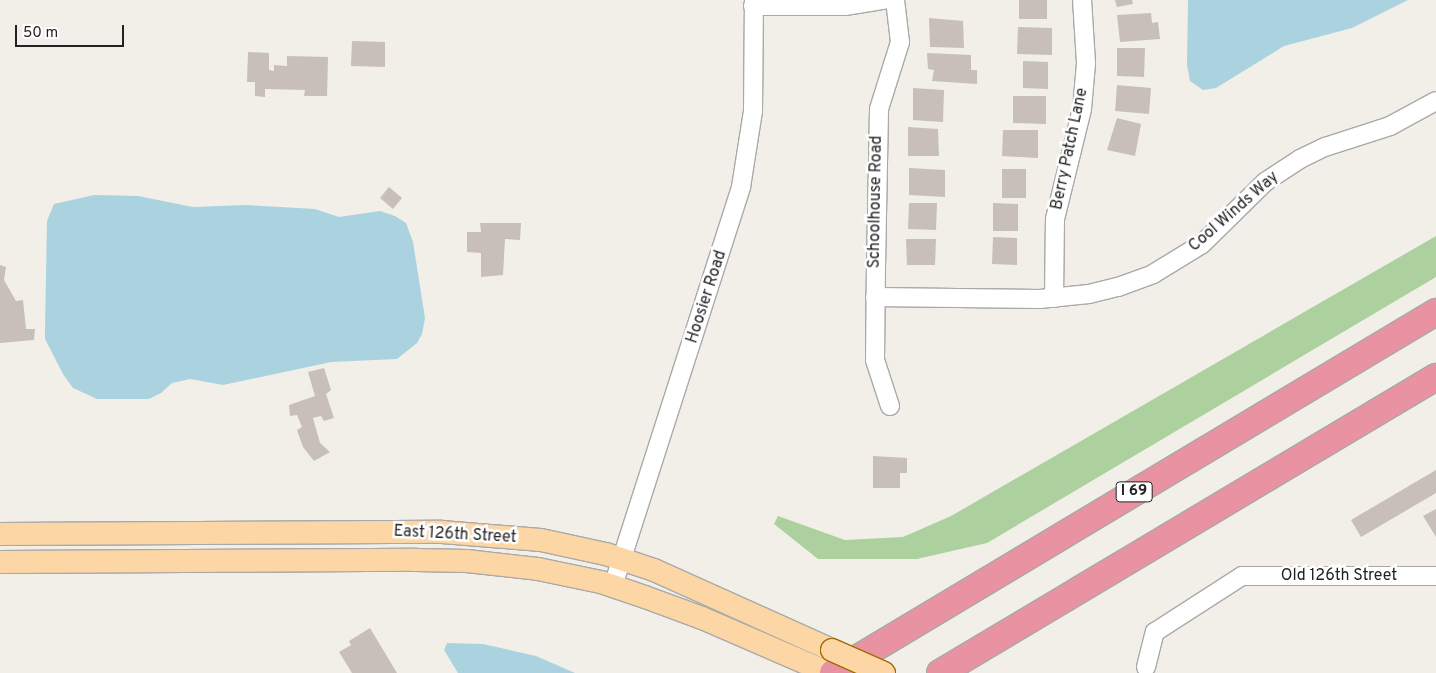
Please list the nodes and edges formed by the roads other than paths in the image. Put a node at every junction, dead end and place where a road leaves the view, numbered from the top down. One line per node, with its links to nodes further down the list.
1 (884, 0): 4 (street)
2 (894, 0): 6 (street, Schoolhouse Road)
3 (1082, 0): 7 (street, Berry Patch Lane)
4 (754, 3): 12 (street, Hoosier Road)
5 (1436, 101): 7 (street, Cool Winds Way)
6 (875, 296): 7 (street, Cool Winds Way); 10 (street, Schoolhouse Road)
7 (1054, 298)
8 (1436, 312): 16 (highway, I 69)
9 (1436, 377): 19 (highway)
10 (890, 406)
11 (0, 534): 12 (main road, East 126th Street)
12 (621, 558): 15 (street, Hoosier Road); 16 (main road, East 126th Street)
13 (0, 562): 15 (main road, East 126th Street)
14 (1436, 576): 17 (street, Old 126th Street)
15 (613, 586): 16 (main road, East 126th Street)
16 (826, 665): 18 (main road, East 126th Street, bridge)
17 (1146, 666)
18 (884, 673)
19 (940, 673)

